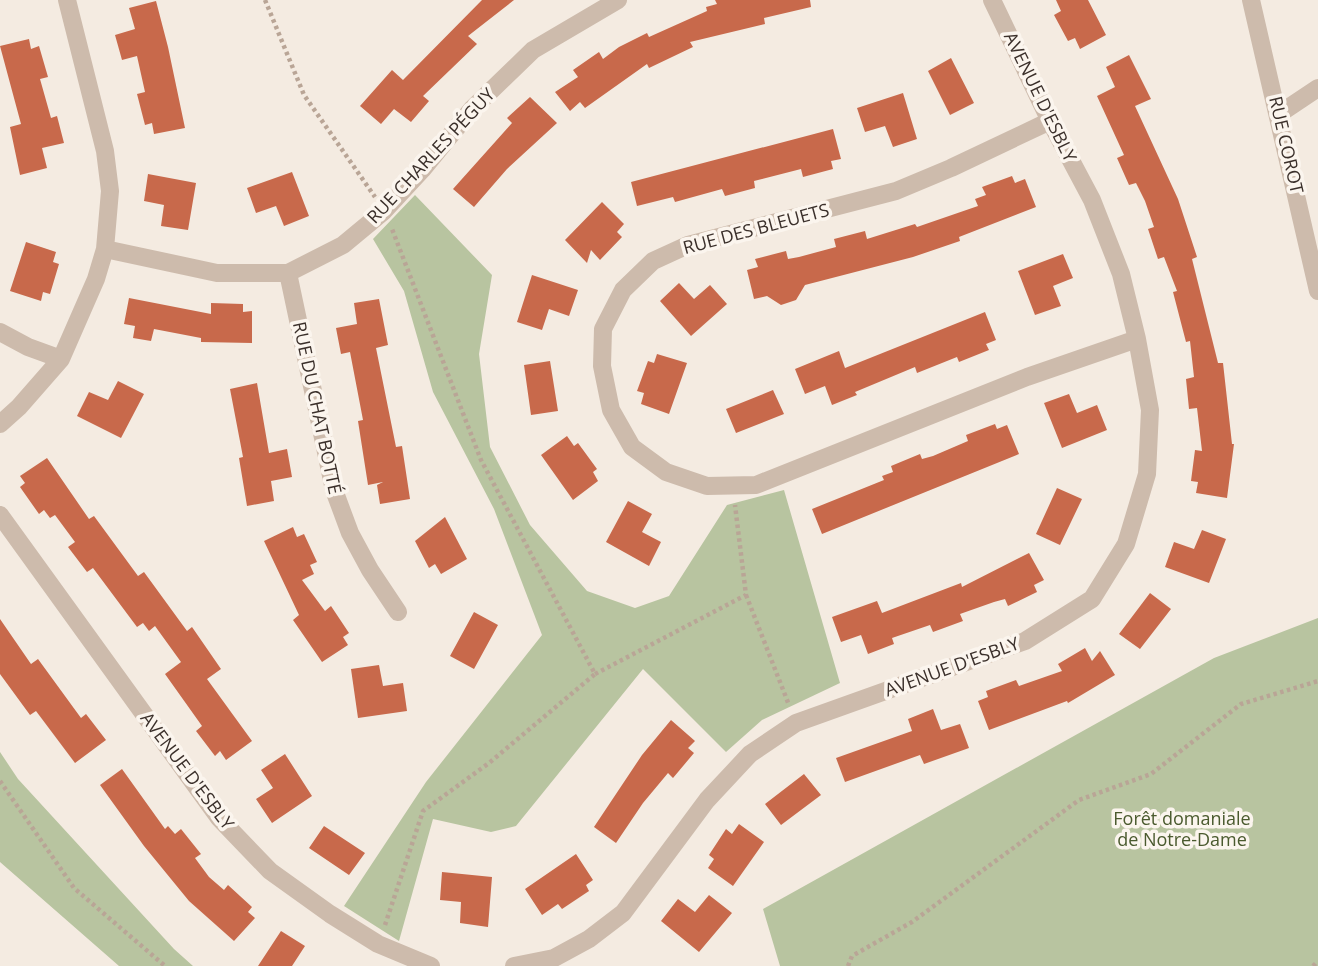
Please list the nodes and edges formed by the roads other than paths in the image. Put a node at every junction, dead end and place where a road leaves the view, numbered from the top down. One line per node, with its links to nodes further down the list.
1 (67, 0): 9 (street)
2 (618, 0): 10 (street, RUE CHARLES PÉGUY)
3 (992, 0): 7 (street, AVENUE D'ESBLY)
4 (1251, 0): 6 (street, RUE COROT)
5 (1318, 89): 6 (street)
6 (1279, 114): 8 (street, RUE COROT)
7 (1050, 121): 13 (street, AVENUE D'ESBLY); 13 (street, RUE DES BLEUETS)
8 (1311, 224): 11 (street, RUE COROT)
9 (105, 249): 10 (street, RUE CHARLES PÉGUY); 14 (street)
10 (288, 273): 17 (street, RUE DU CHAT BOTTÉ)
11 (1318, 291)
12 (0, 332): 14 (street)
13 (1137, 339): 18 (street, AVENUE D'ESBLY)
14 (61, 359): 15 (street)
15 (0, 424)
16 (0, 515): 19 (street, AVENUE D'ESBLY)
17 (398, 612)
18 (556, 962): 20 (street, AVENUE D'ESBLY)
19 (431, 966)
20 (514, 966)

